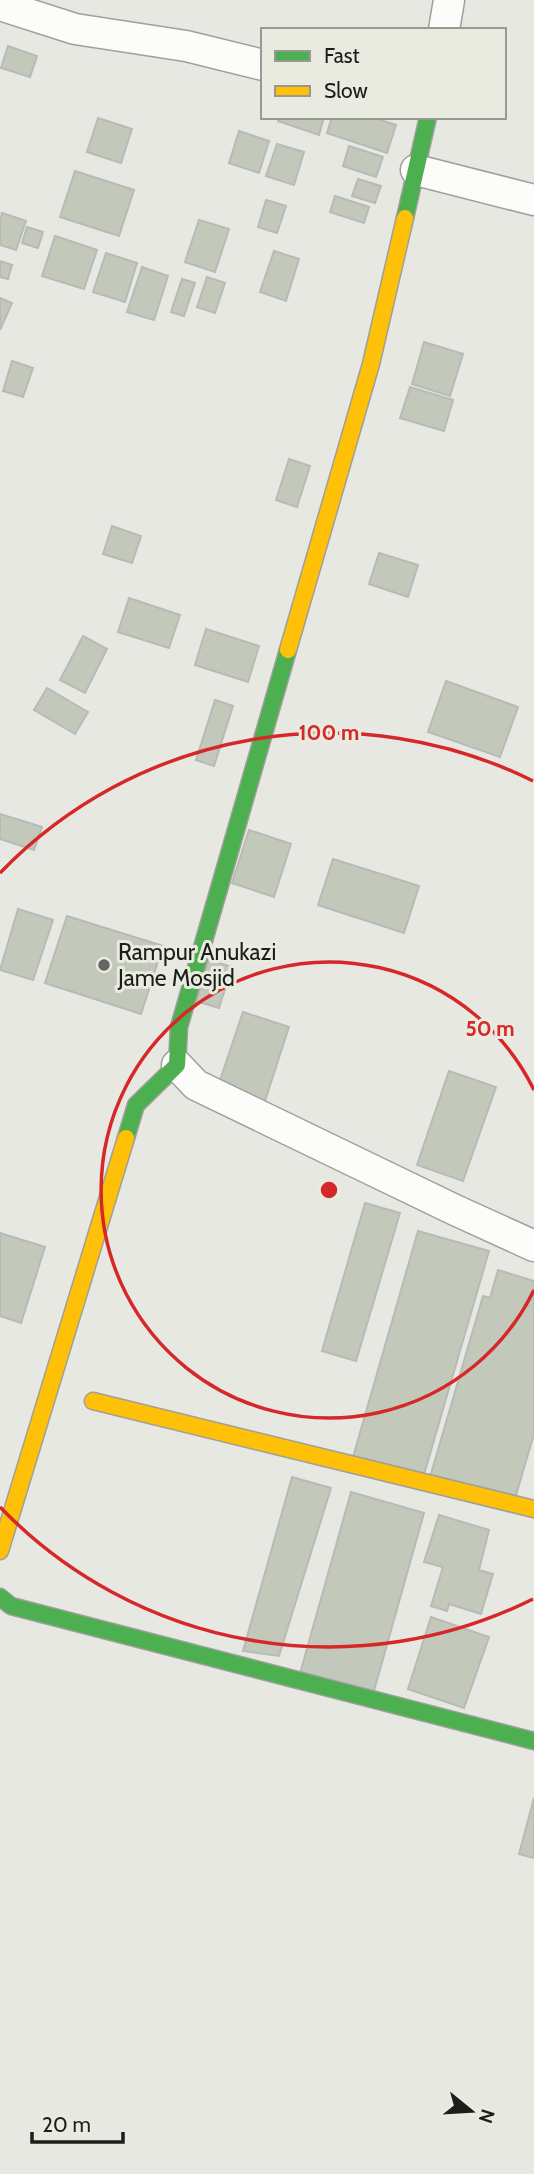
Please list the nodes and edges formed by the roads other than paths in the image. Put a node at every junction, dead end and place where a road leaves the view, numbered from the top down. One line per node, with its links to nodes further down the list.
1 (449, 0): 3 (street)
2 (0, 5): 4 (street)
3 (444, 28)
4 (261, 65)
5 (428, 119): 6 (street)
6 (416, 170): 7 (street); 8 (street)
7 (534, 200)
8 (177, 1065): 9 (street); 12 (street)
9 (534, 1246)
10 (93, 1401): 11 (street)
11 (534, 1509)
12 (0, 1551)
13 (0, 1597): 14 (street)
14 (534, 1741)

